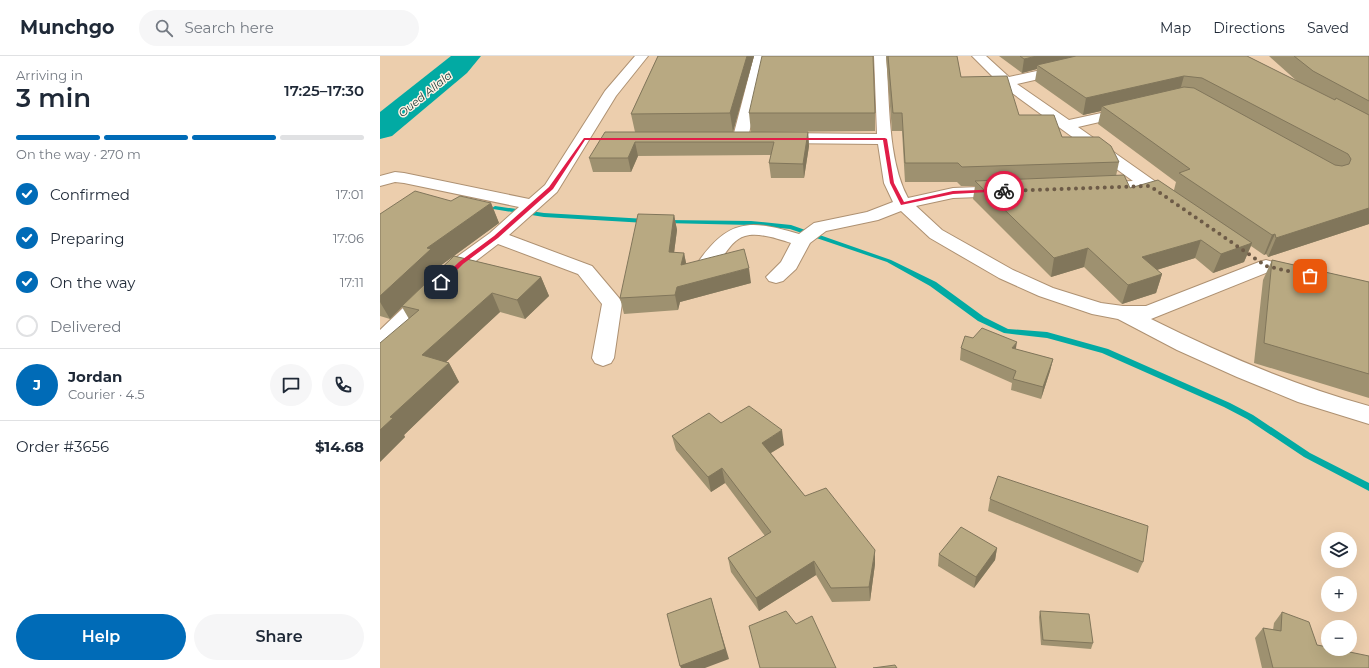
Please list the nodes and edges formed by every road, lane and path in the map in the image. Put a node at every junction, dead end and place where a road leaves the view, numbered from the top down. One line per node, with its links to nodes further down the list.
1 (642, 56): 11 (street)
2 (760, 56): 10 (street)
3 (880, 56): 13 (street)
4 (978, 56): 6 (street)
5 (1122, 56): 6 (street)
6 (1006, 82): 8 (street)
7 (1142, 108): 8 (street)
8 (1068, 125): 15 (street)
9 (701, 138): 10 (street)
10 (753, 138): 13 (street)
11 (584, 139): 12 (street); 18 (street)
12 (599, 139)
13 (885, 139): 17 (street)
14 (380, 181): 18 (street)
15 (1087, 188)
16 (1024, 190): 17 (street)
17 (903, 204): 20 (street); 24 (street)
18 (531, 206): 19 (street)
19 (496, 237): 25 (street); 26 (street)
20 (802, 240): 22 (street); 23 (street)
21 (1246, 253): 24 (street)
22 (706, 265)
23 (776, 277)
24 (1123, 313): 27 (street)
25 (380, 342)
26 (603, 358)
27 (1369, 415)

